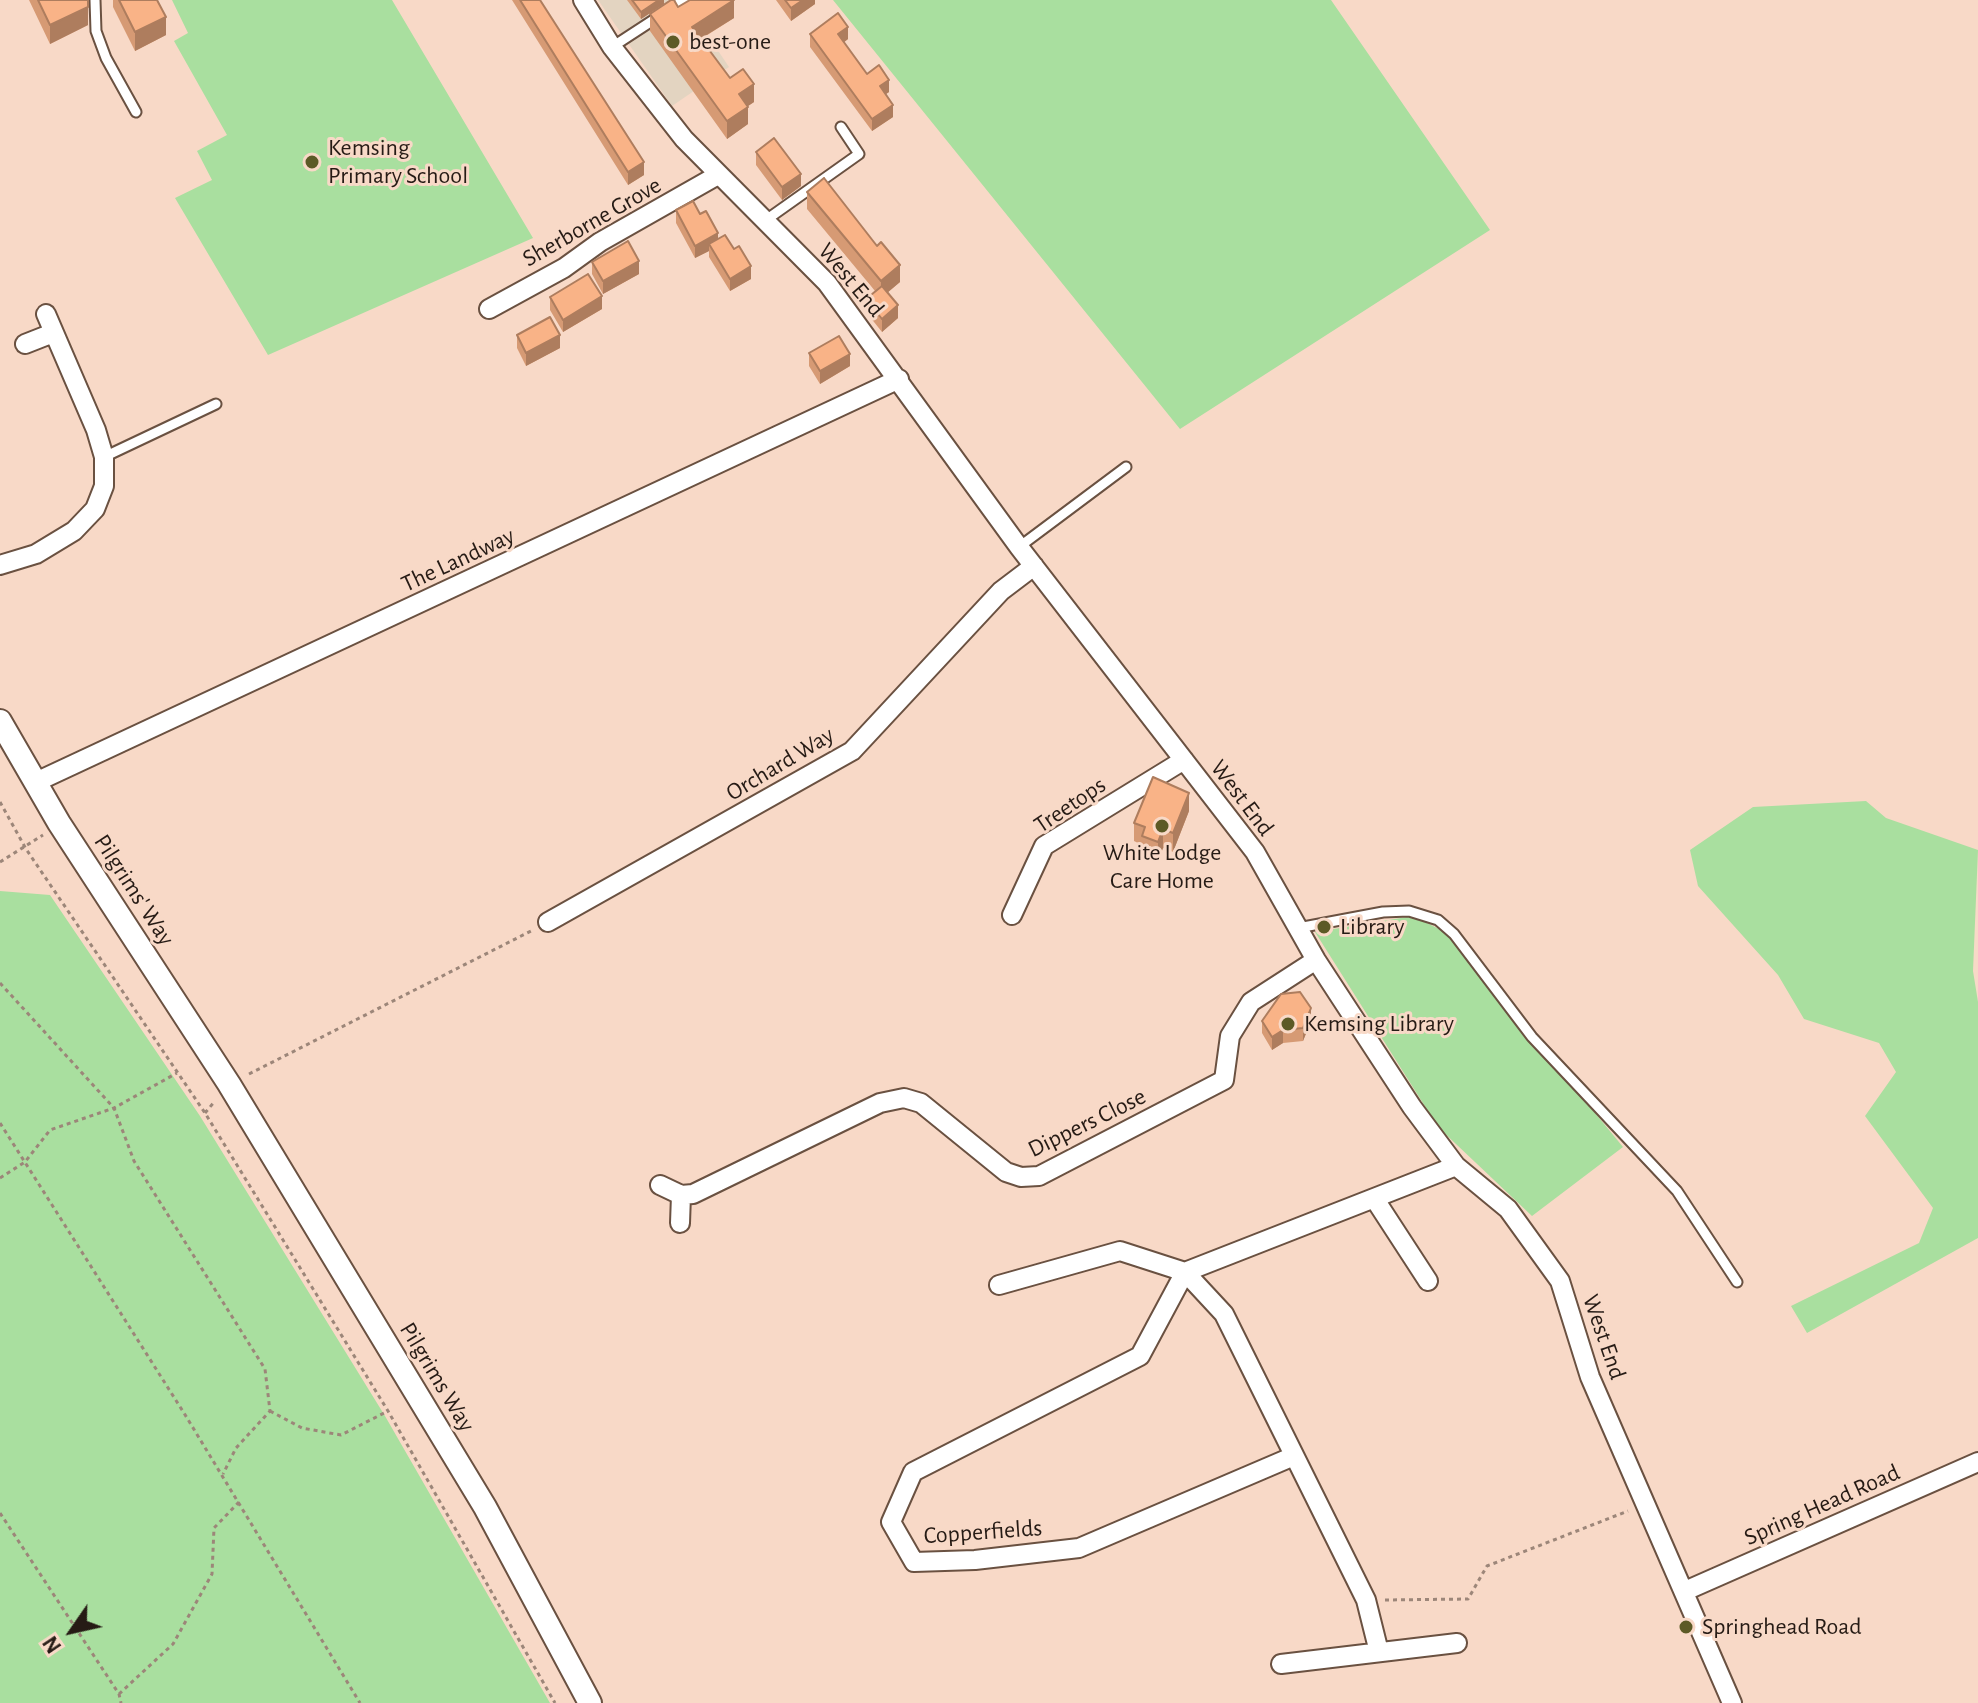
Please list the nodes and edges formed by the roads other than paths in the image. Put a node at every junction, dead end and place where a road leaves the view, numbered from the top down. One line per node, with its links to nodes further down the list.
1 (95, 0): 5 (lane)
2 (583, 0): 4 (street, West End)
3 (684, 0): 4 (lane)
4 (612, 47): 7 (street, West End)
5 (136, 112)
6 (841, 127): 8 (lane)
7 (718, 175): 8 (street, West End); 9 (street, Sherborne Grove)
8 (766, 220): 13 (street, West End)
9 (489, 309)
10 (46, 314): 11 (street)
11 (53, 333): 12 (street); 15 (street)
12 (25, 344)
13 (899, 379): 17 (street, West End); 22 (street, The Landway)
14 (216, 404): 15 (lane)
15 (104, 457): 18 (street)
16 (1126, 467): 17 (lane)
17 (1019, 547): 19 (street, West End)
18 (0, 565)
19 (1034, 566): 21 (street, West End); 24 (street, Orchard Way)
20 (0, 721): 22 (street, Pilgrims' Way)
21 (1184, 760): 23 (street, Treetops); 25 (street, West End)
22 (36, 782): 27 (street, Pilgrims' Way)
23 (1012, 915)
24 (548, 922)
25 (1298, 928): 26 (street, West End); 35 (lane)
26 (1316, 960): 28 (street, West End); 30 (street, Dippers Close)
27 (229, 1084): 43 (street, Pilgrims Way)
28 (1456, 1166): 31 (street); 39 (street, West End)
29 (660, 1185): 30 (street)
30 (681, 1195): 32 (street)
31 (1374, 1198): 33 (street); 34 (street)
32 (680, 1223)
33 (1185, 1272): 36 (street); 37 (street); 37 (street, Copperfields)
34 (1428, 1281)
35 (1737, 1282)
36 (999, 1285)
37 (1294, 1456): 41 (street)
38 (1978, 1462): 39 (street, Spring Head Road)
39 (1685, 1591): 44 (street, West End)
40 (1457, 1643): 41 (street)
41 (1379, 1652): 42 (street)
42 (1281, 1664)
43 (590, 1703)
44 (1732, 1703)

